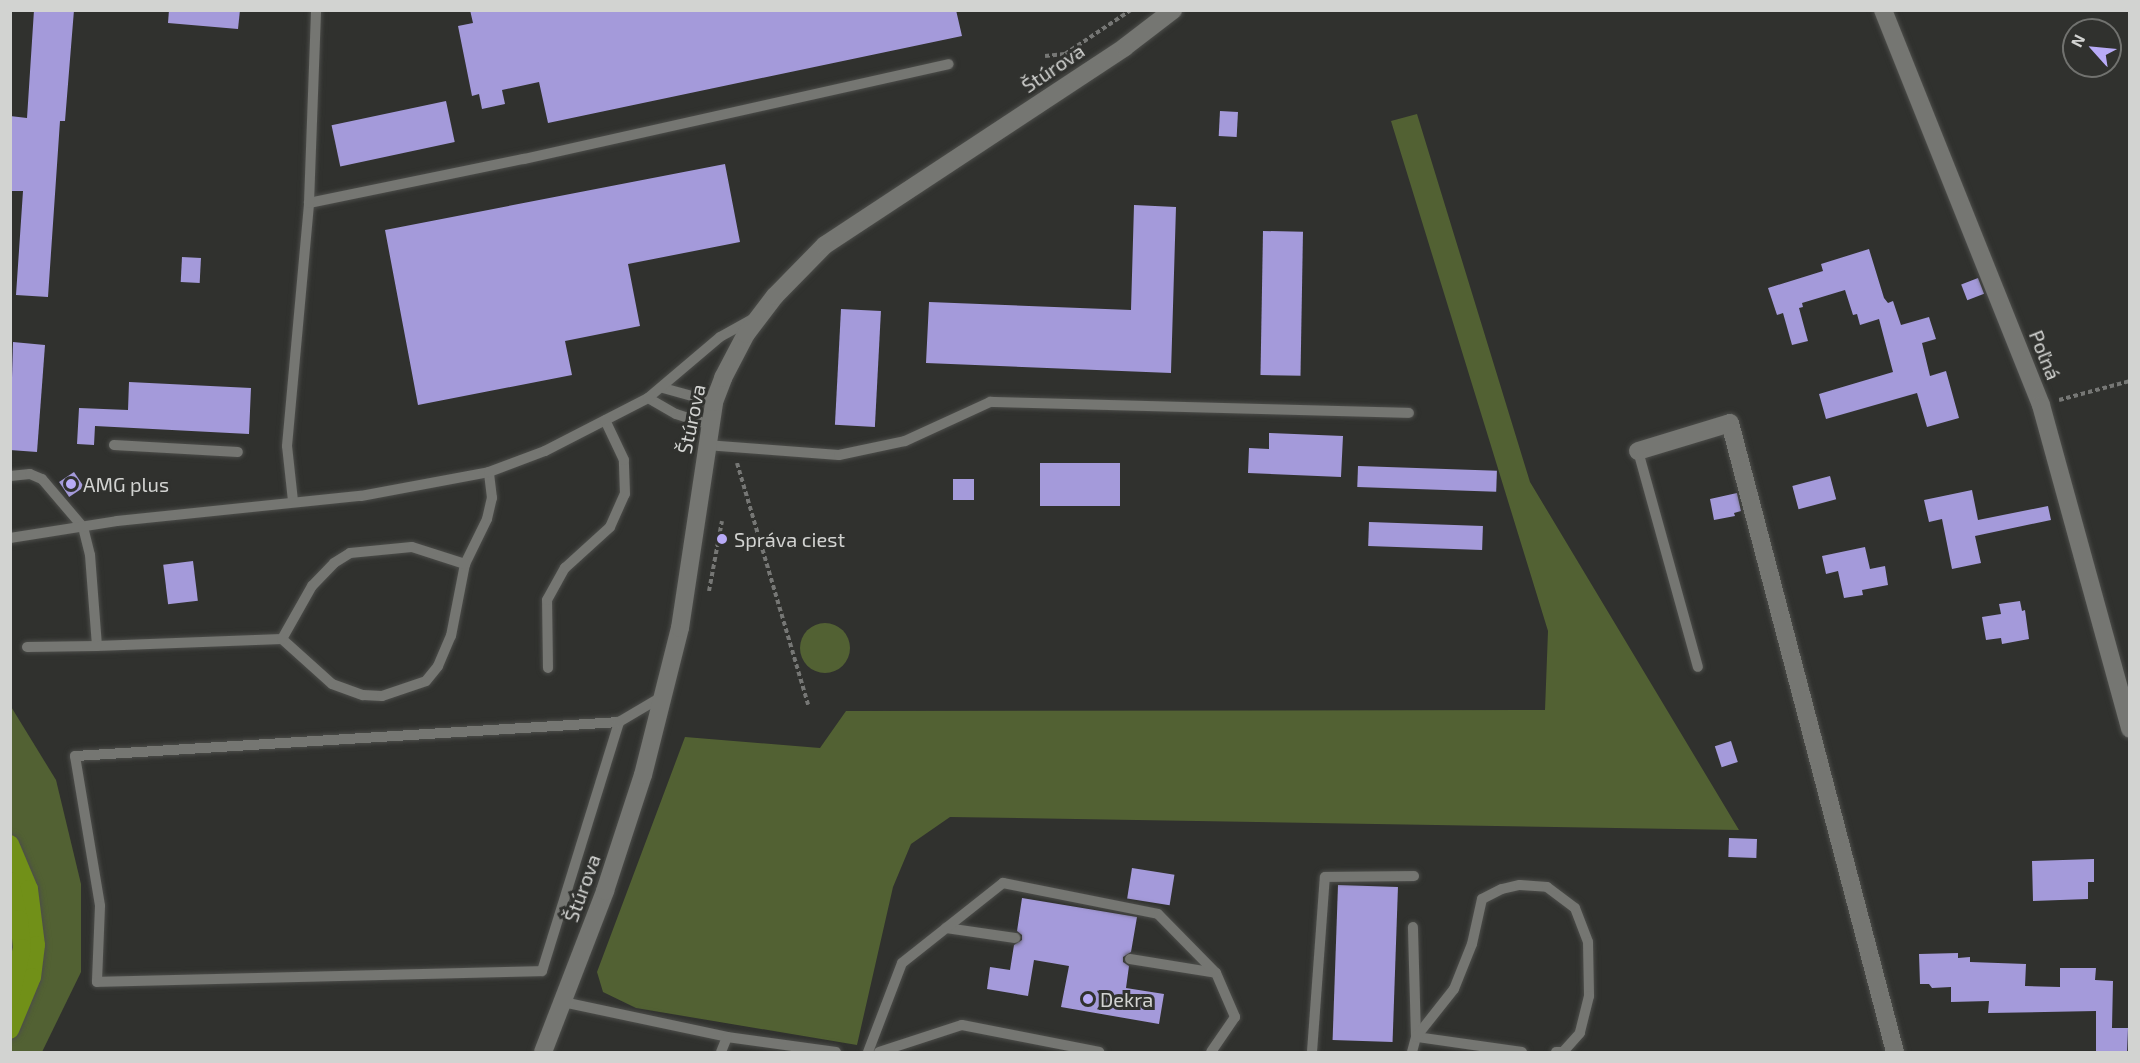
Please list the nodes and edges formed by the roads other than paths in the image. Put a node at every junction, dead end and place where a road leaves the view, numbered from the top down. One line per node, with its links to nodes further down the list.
1 (316, 10): 5 (lane)
2 (1173, 10): 6 (street, Štúrova)
3 (1883, 10): 30 (street, Poľná)
4 (949, 64): 5 (lane)
5 (309, 203): 19 (lane)
6 (759, 316): 7 (lane); 9 (street, Štúrova)
7 (663, 388): 8 (lane); 9 (lane)
8 (648, 398): 11 (lane); 12 (lane)
9 (714, 402): 12 (street, Štúrova)
10 (1409, 413): 14 (lane)
11 (606, 420): 17 (lane); 27 (lane)
12 (709, 425): 14 (street, Štúrova)
13 (114, 445): 16 (lane)
14 (706, 445): 28 (street, Štúrova)
15 (1638, 451): 26 (lane); 55 (street)
16 (238, 453)
17 (489, 472): 19 (lane); 22 (lane)
18 (10, 476): 20 (lane)
19 (293, 501): 20 (lane)
20 (83, 527): 21 (lane); 24 (lane)
21 (10, 538)
22 (465, 564): 23 (lane); 23 (lane)
23 (282, 639): 24 (lane)
24 (97, 646): 25 (lane)
25 (27, 647)
26 (1698, 667)
27 (548, 668)
28 (664, 695): 29 (lane); 40 (street, Štúrova)
29 (619, 722): 29 (lane)
30 (2130, 729)
31 (10, 844): 41 (highway)
32 (1414, 876): 51 (lane)
33 (10, 881): 39 (highway)
34 (1413, 927): 43 (lane)
35 (946, 928): 36 (lane); 38 (lane); 47 (lane)
36 (1016, 938)
37 (1130, 959): 38 (lane)
38 (1216, 973): 50 (lane)
39 (10, 999)
40 (563, 1002): 42 (lane); 44 (street, Štúrova)
41 (10, 1030)
42 (727, 1037): 45 (lane); 46 (lane)
43 (1416, 1037): 52 (lane); 53 (lane); 54 (lane)
44 (543, 1053)
45 (721, 1053)
46 (836, 1053)
47 (868, 1053)
48 (879, 1053): 49 (lane)
49 (1099, 1053)
50 (1211, 1053)
51 (1312, 1053)
52 (1412, 1053)
53 (1522, 1053)
54 (1556, 1053)
55 (1895, 1053)

